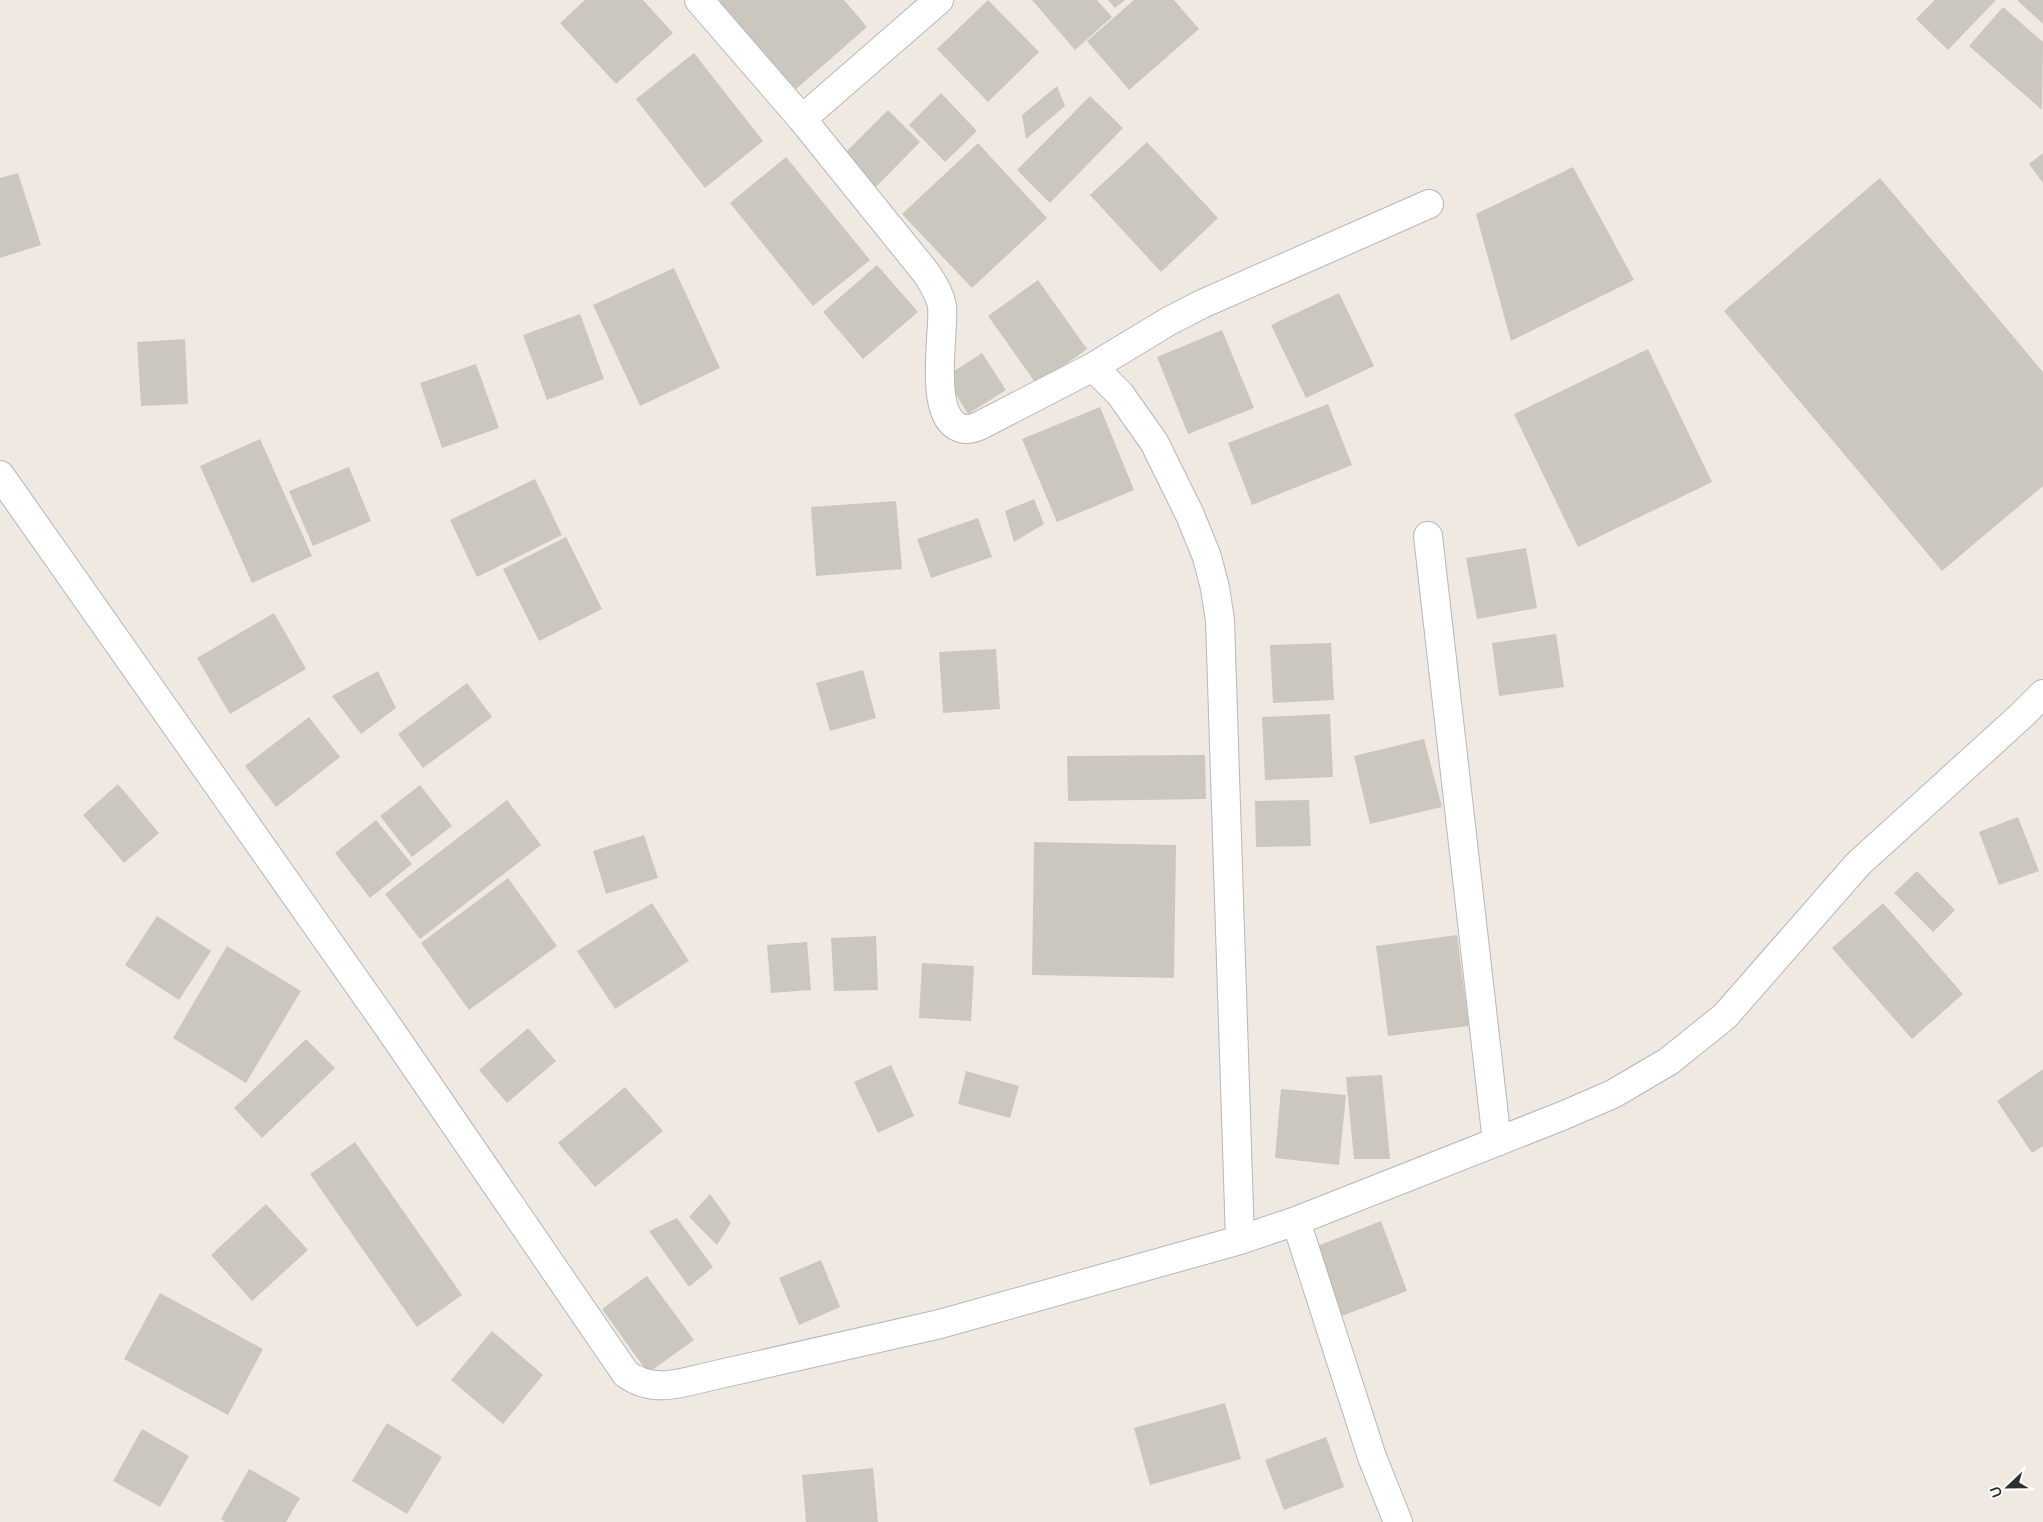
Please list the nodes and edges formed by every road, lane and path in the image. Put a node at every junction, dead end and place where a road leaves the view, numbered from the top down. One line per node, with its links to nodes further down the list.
1 (699, 0): 3 (street)
2 (938, 0): 3 (street)
3 (802, 119): 5 (street)
4 (1429, 204): 5 (street)
5 (1094, 367): 11 (street)
6 (0, 475): 11 (street)
7 (1428, 536): 9 (street)
8 (2043, 694): 9 (street)
9 (1497, 1142): 10 (street)
10 (1296, 1221): 11 (street); 12 (street)
11 (1240, 1240)
12 (1398, 1522)

